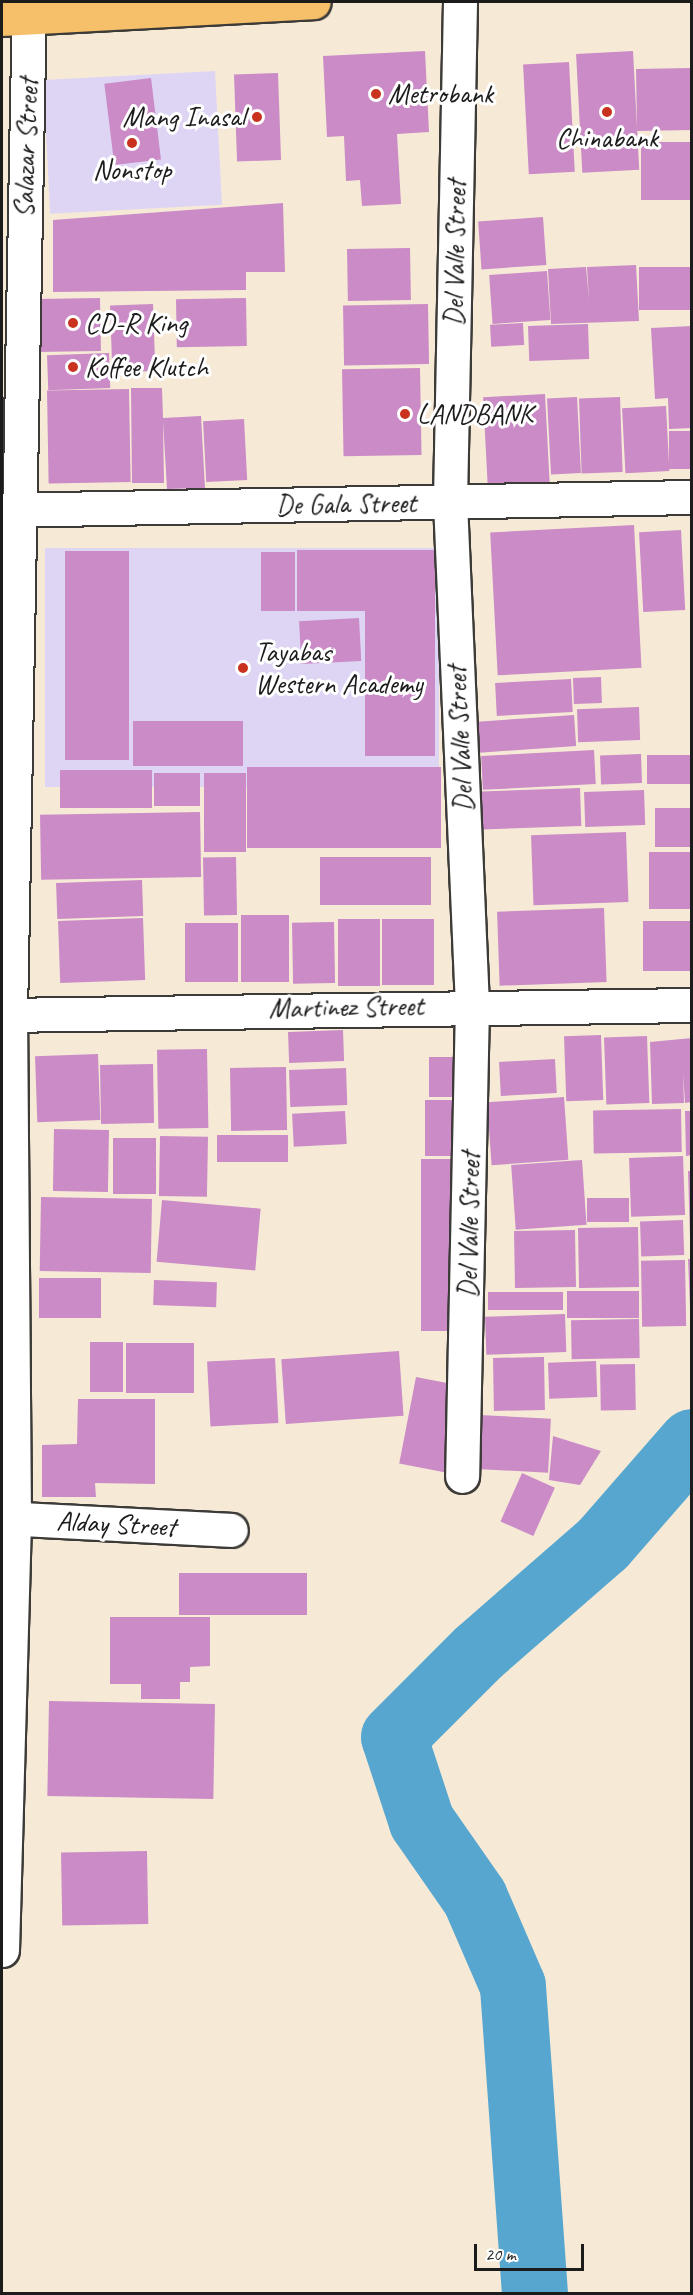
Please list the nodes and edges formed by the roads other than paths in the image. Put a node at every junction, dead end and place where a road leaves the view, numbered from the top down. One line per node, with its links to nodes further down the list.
1 (314, 2): 3 (main road)
2 (460, 2): 6 (street, Del Valle Street)
3 (20, 12): 4 (street, Salazar Street)
4 (10, 428): 7 (street, Salazar Street)
5 (692, 497): 6 (street, De Gala Street)
6 (450, 502): 7 (street, De Gala Street); 8 (street, Del Valle Street)
7 (9, 510): 10 (street, Salazar Street)
8 (472, 1005): 9 (street, Martinez Street); 10 (street, Martinez Street); 11 (street, Del Valle Street)
9 (692, 1005)
10 (6, 1015): 12 (street, Salazar Street)
11 (462, 1476)
12 (8, 1519): 13 (street, Alday Street); 14 (street, Salazar Street)
13 (231, 1530)
14 (2, 1950)

